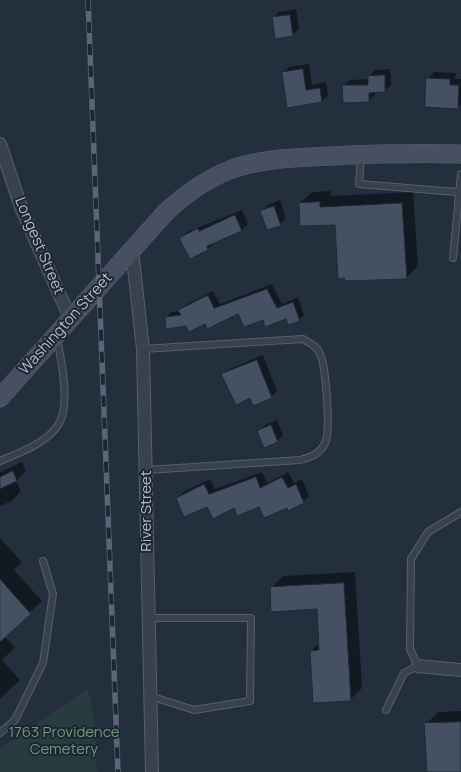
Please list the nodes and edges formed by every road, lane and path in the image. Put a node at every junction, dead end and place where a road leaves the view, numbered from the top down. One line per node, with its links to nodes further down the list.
1 (0, 144): 8 (street, Longest Street)
2 (361, 154): 3 (street, Washington Street); 5 (lane); 6 (street, Washington Street)
3 (461, 154)
4 (461, 174): 5 (lane)
5 (460, 190): 7 (lane)
6 (132, 250): 8 (street, Washington Street); 10 (street, River Street)
7 (452, 258)
8 (70, 318): 9 (street, Washington Street)
9 (56, 334): 11 (street, Washington Street); 12 (lane)
10 (143, 349): 13 (street, River Street); 13 (lane)
11 (0, 398)
12 (0, 461)
13 (147, 470): 16 (street, River Street)
14 (461, 512): 17 (lane)
15 (43, 561): 21 (lane)
16 (148, 618): 19 (street, River Street); 19 (lane)
17 (418, 666): 18 (street); 20 (lane)
18 (461, 670)
19 (150, 696): 22 (street, River Street)
20 (386, 710)
21 (0, 733)
22 (152, 772)

